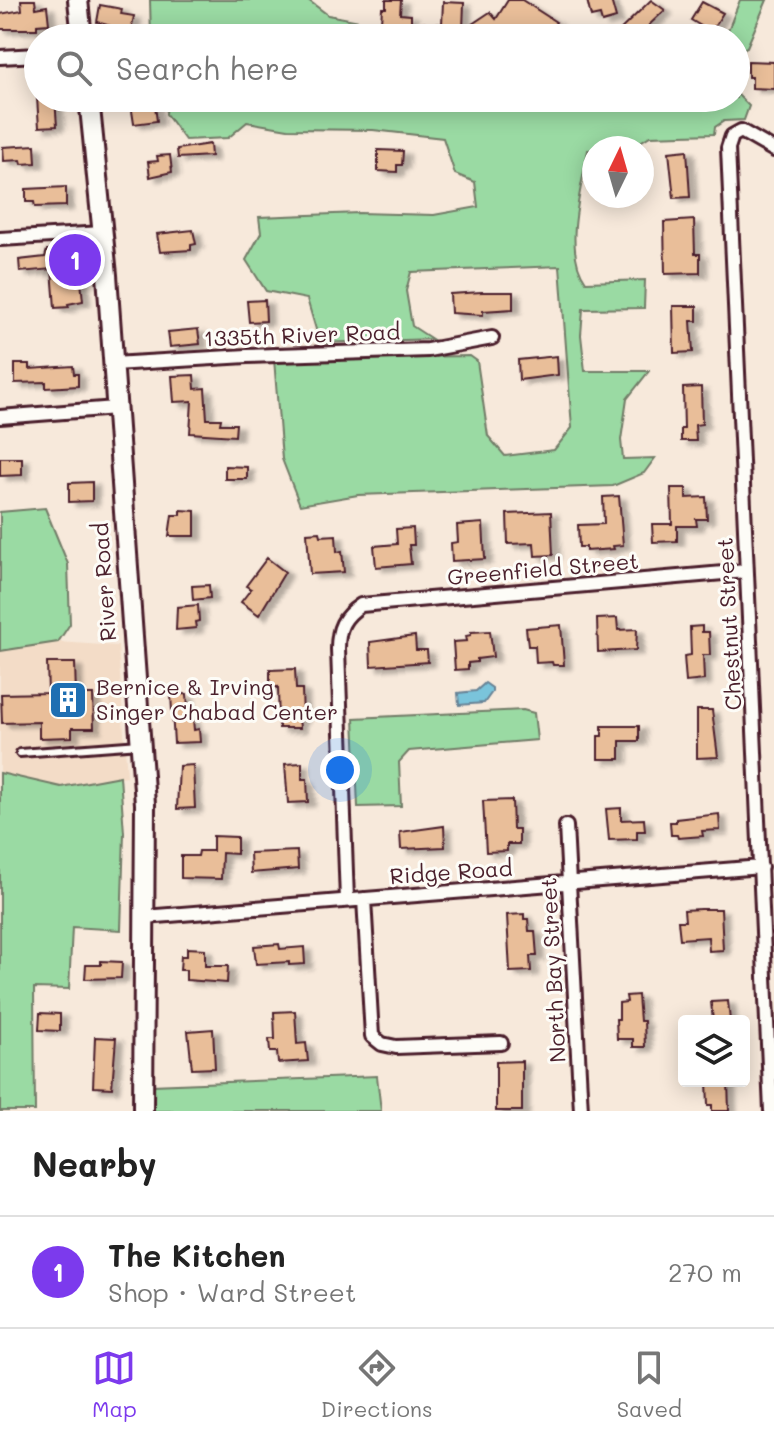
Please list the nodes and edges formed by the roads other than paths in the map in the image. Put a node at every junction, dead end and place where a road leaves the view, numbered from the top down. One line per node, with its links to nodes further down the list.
1 (78, 0): 2 (street)
2 (81, 24)
3 (24, 56): 4 (street)
4 (0, 57)
5 (90, 112): 7 (street, River Road)
6 (774, 150): 13 (street, Chestnut Street)
7 (103, 233): 8 (street); 10 (street, River Road)
8 (0, 239)
9 (492, 338): 10 (street, 1335th River Road)
10 (113, 364): 11 (street, River Road)
11 (116, 408): 12 (street); 14 (street, River Road)
12 (0, 417)
13 (746, 571): 17 (street, Chestnut Street); 20 (street, Greenfield Street)
14 (140, 744): 15 (lane); 21 (street, River Road)
15 (20, 753)
16 (566, 826): 18 (street, North Bay Street)
17 (761, 867): 18 (street, Ridge Road); 25 (street, Chestnut Street)
18 (568, 883): 19 (street, Ridge Road); 24 (street, North Bay Street)
19 (364, 899): 20 (street, Ridge Road); 22 (street)
20 (347, 900): 21 (street, Ridge Road)
21 (145, 917): 23 (street, River Road)
22 (501, 1043)
23 (143, 1111)
24 (581, 1111)
25 (771, 1111)

